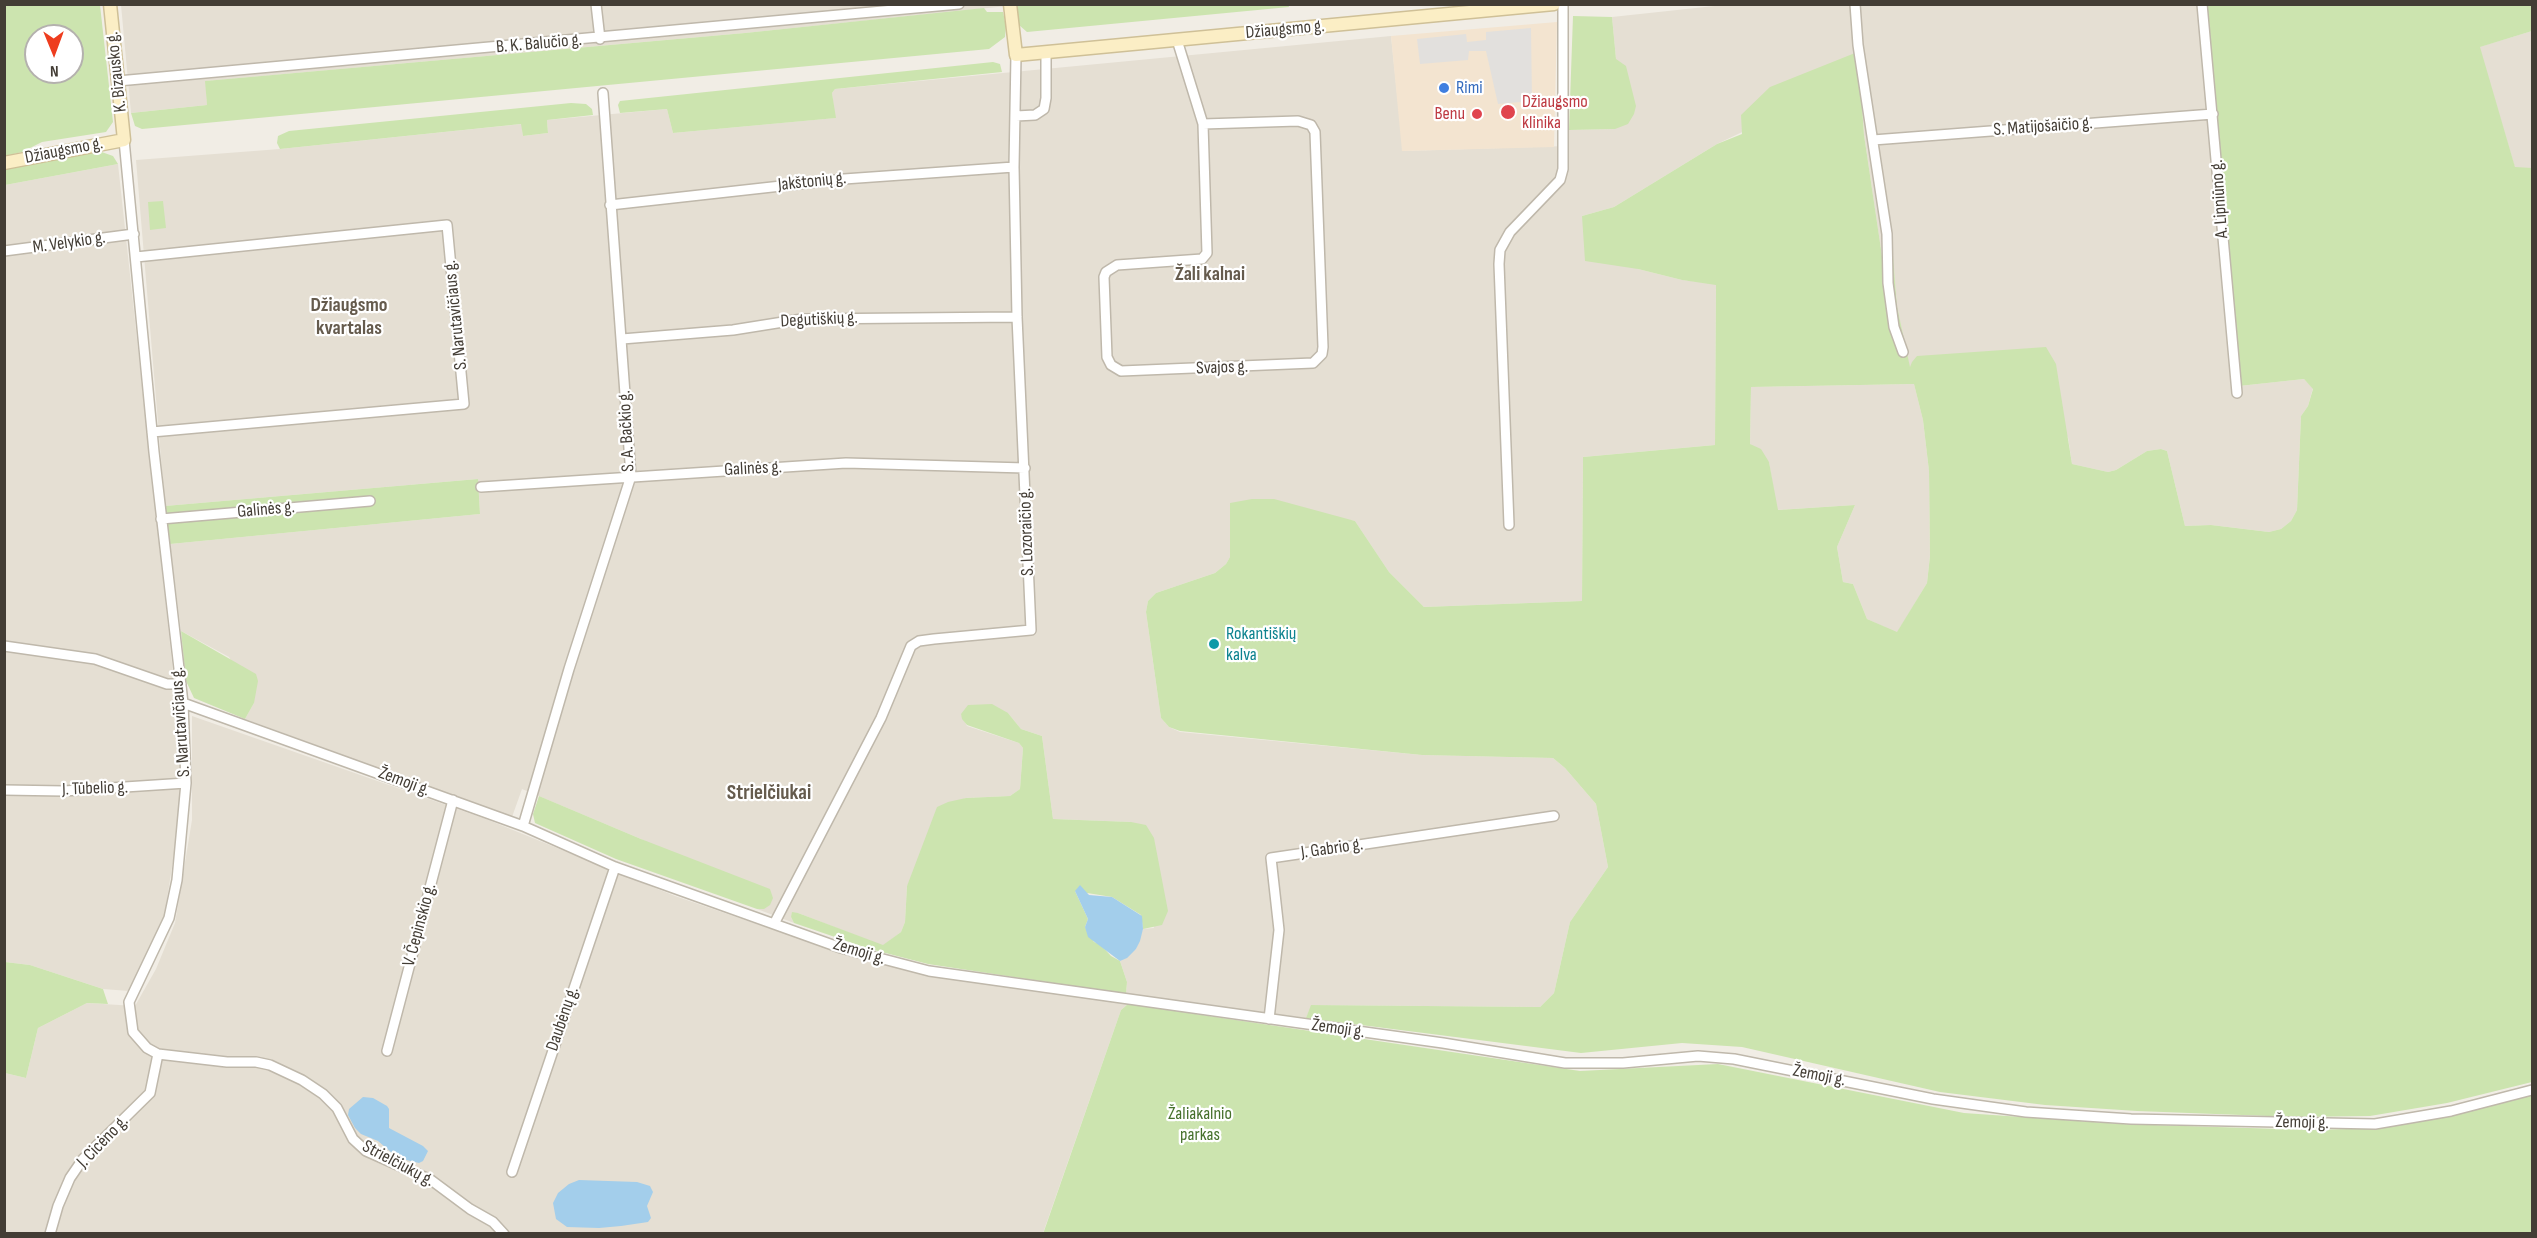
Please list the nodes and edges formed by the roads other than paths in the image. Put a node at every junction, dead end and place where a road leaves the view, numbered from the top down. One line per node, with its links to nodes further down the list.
1 (110, 4): 14 (street, K. Bizausko g.)
2 (596, 4): 10 (street)
3 (959, 4): 10 (street, B. K. Balučio g.)
4 (1010, 4): 13 (street, S. Lozoraičio g.)
5 (1554, 4): 9 (street, Džiaugsmo g.)
6 (1563, 4): 37 (street)
7 (1855, 4): 20 (street)
8 (2202, 4): 16 (street, A. Lipniūno g.)
9 (1424, 11): 11 (street, Džiaugsmo g.)
10 (600, 39): 14 (street, B. K. Balučio g.)
11 (1177, 40): 12 (street, Džiaugsmo g.); 18 (street, Svajos g.)
12 (1046, 52): 13 (street, Džiaugsmo g.); 17 (street)
13 (1016, 55): 17 (street, S. Lozoraičio g.)
14 (118, 81): 19 (street, K. Bizausko g.)
15 (603, 93): 23 (street, S. A. Bačkio g.)
16 (2213, 114): 20 (street, S. Matijošaičio g.); 30 (street, A. Lipniūno g.)
17 (1016, 116): 22 (street, S. Lozoraičio g.)
18 (1203, 124): 18 (street, Svajos g.)
19 (124, 140): 21 (street, Džiaugsmo g.); 24 (street, S. Narutavičiaus g.)
20 (1873, 140): 29 (street)
21 (4, 163)
22 (1014, 167): 23 (street, Jakštonių g.); 27 (street, S. Lozoraičio g.)
23 (610, 205): 28 (street, S. A. Bačkio g.)
24 (134, 234): 25 (street, M. Velykio g.); 26 (street, S. Narutavičiaus g.)
25 (4, 251)
26 (136, 257): 31 (street, S. Narutavičiaus g.); 31 (street, S. Narutavičiaus g.)
27 (1017, 317): 28 (street, Degutiškių g.); 32 (street, S. Lozoraičio g.)
28 (622, 339): 33 (street, S. A. Bačkio g.)
29 (1903, 352)
30 (2237, 393)
31 (152, 432): 36 (street, S. Narutavičiaus g.)
32 (1025, 468): 33 (street, Galinės g.); 47 (street, S. Lozoraičio g.)
33 (631, 476): 34 (street, Galinės g.); 45 (street, S. A. Bačkio g.)
34 (481, 487)
35 (370, 501): 36 (street, Galinės g.)
36 (161, 519): 39 (street, S. Narutavičiaus g.)
37 (1509, 525)
38 (4, 646): 39 (street)
39 (181, 684): 40 (street, S. Narutavičiaus g.)
40 (183, 703): 41 (street, S. Narutavičiaus g.); 43 (street, Žemoji g.)
41 (186, 783): 42 (street, J. Tūbelio g.); 50 (street, S. Narutavičiaus g.)
42 (4, 790)
43 (453, 801): 45 (street, Žemoji g.); 49 (street, V. Čepinskio g.)
44 (1554, 816): 48 (street, J. Gabrio g.)
45 (523, 826): 46 (street, Žemoji g.)
46 (615, 867): 47 (street, Žemoji g.); 52 (street, Daubėnų g.)
47 (775, 922): 48 (street, Žemoji g.)
48 (1269, 1019): 51 (street, Žemoji g.)
49 (387, 1050)
50 (158, 1054): 53 (street, J. Cicėno g.); 54 (street, Strielčiukų g.)
51 (2532, 1090)
52 (512, 1172)
53 (50, 1233)
54 (504, 1233)

